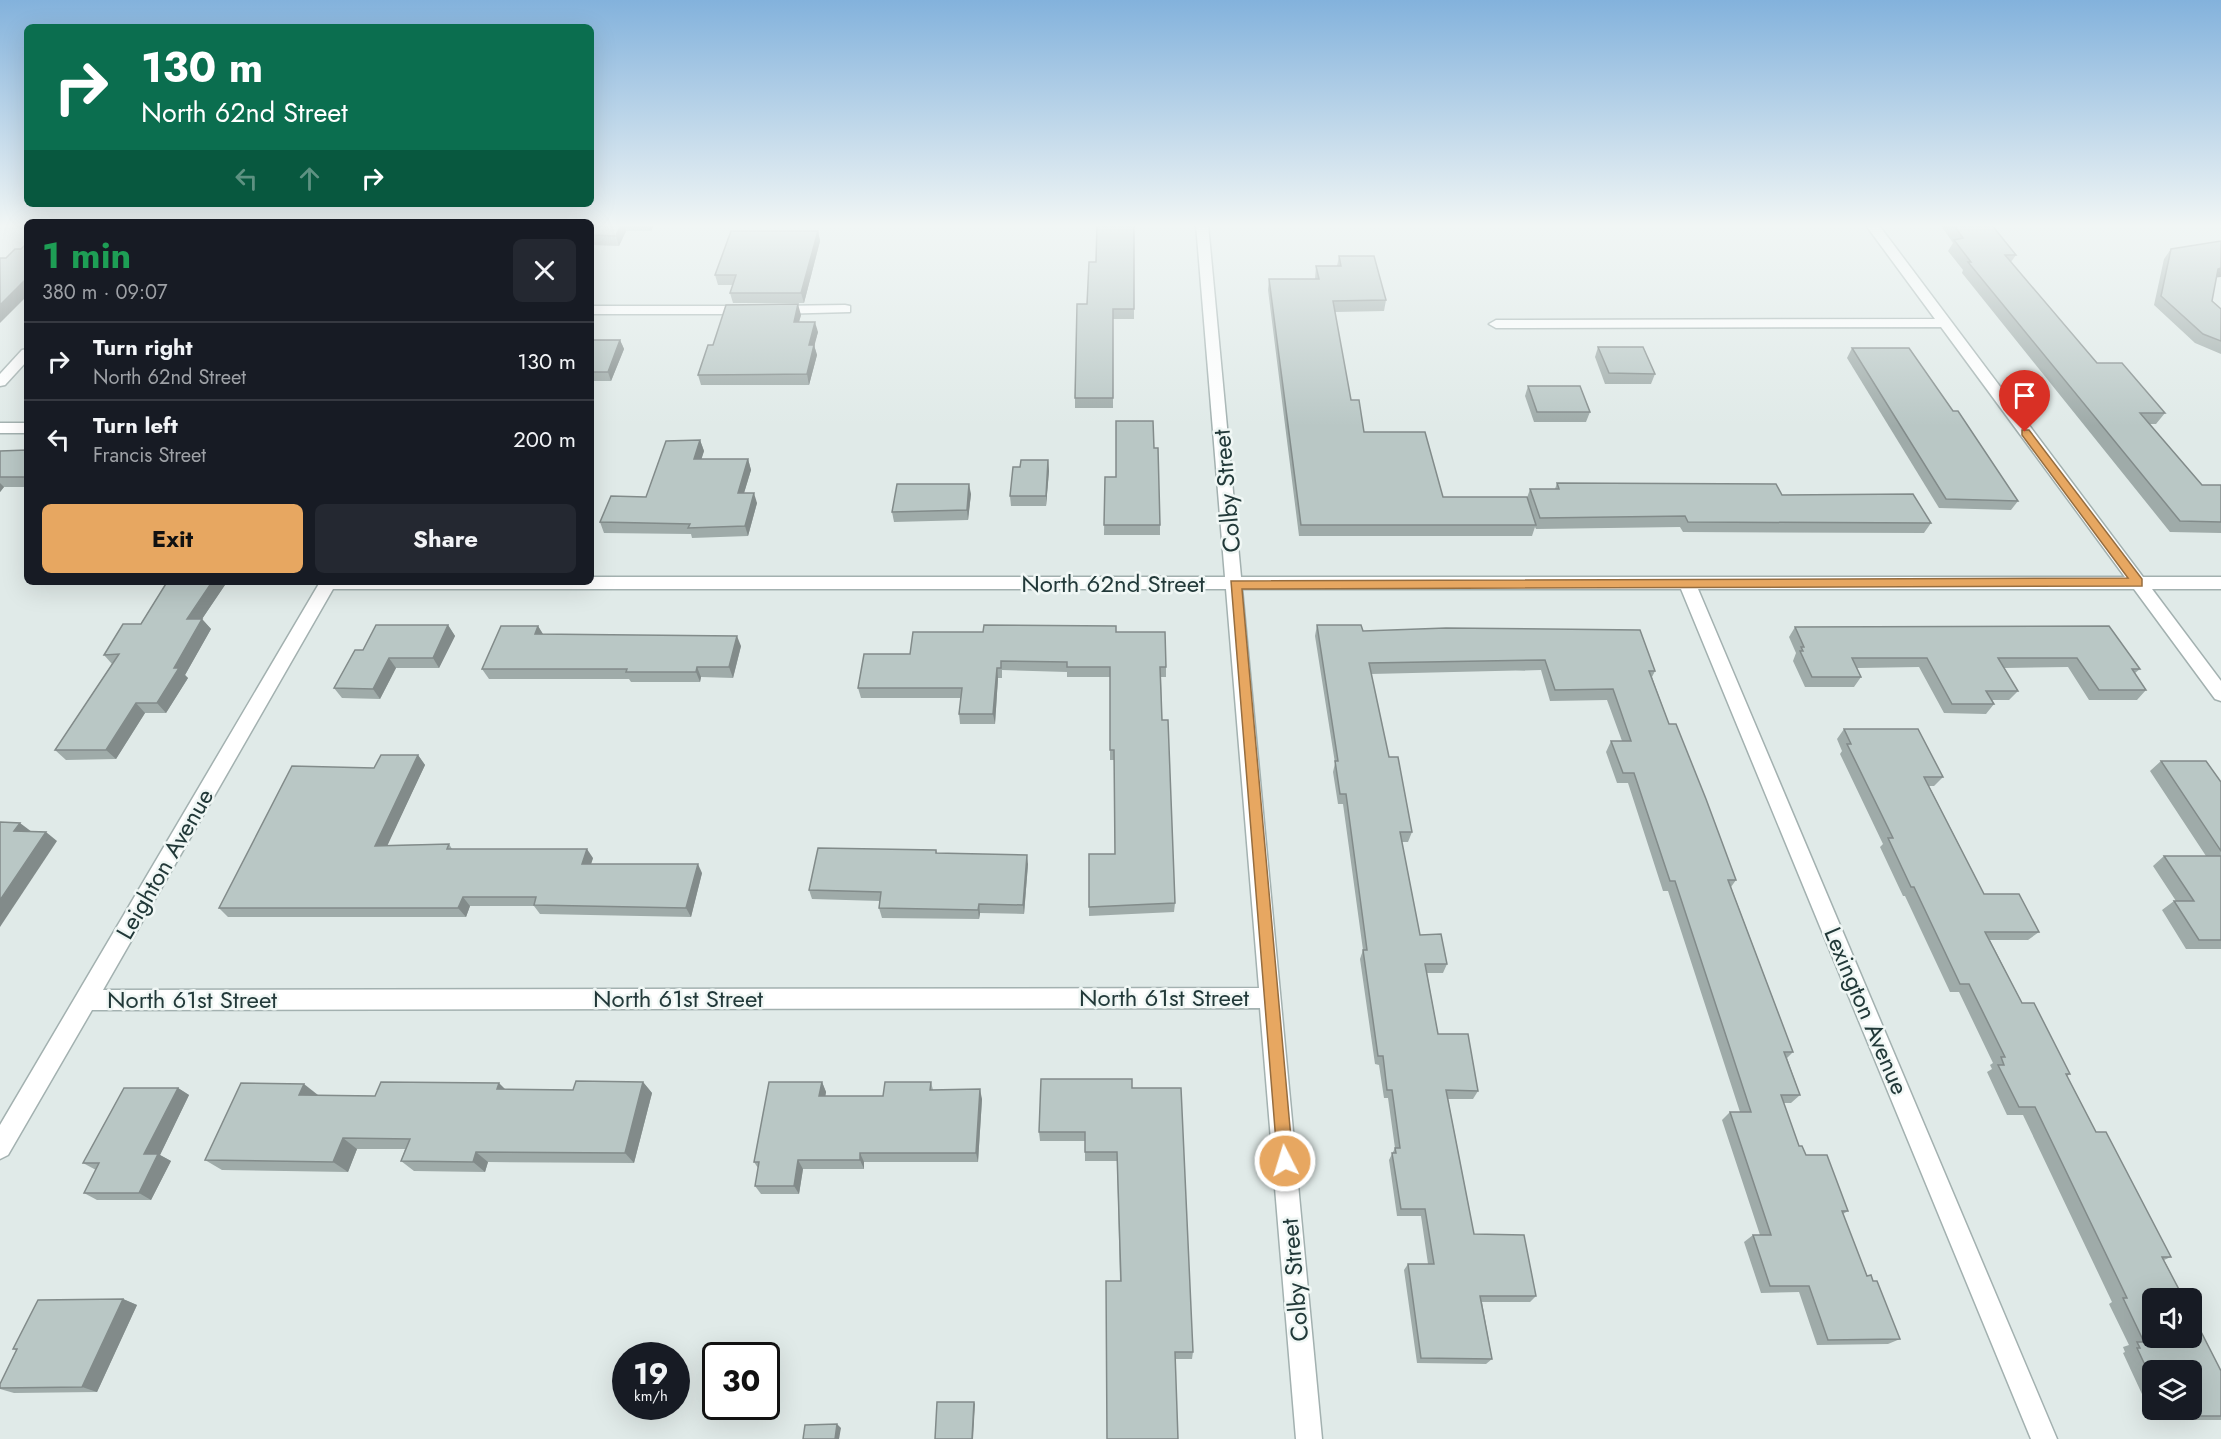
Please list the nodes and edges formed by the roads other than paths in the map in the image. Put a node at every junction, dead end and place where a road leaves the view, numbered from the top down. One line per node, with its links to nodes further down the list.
1 (1208, 291): 15 (street, Colby Street)
2 (1920, 291): 5 (street)
3 (846, 309): 4 (street)
4 (594, 310)
5 (1944, 323): 6 (street); 13 (street)
6 (1496, 324)
7 (24, 356): 8 (street)
8 (0, 382)
9 (0, 428): 10 (street)
10 (24, 428)
11 (594, 583): 15 (street, North 62nd Street)
12 (1687, 583): 13 (street, North 62nd Street); 15 (street, North 62nd Street); 22 (street, Lexington Avenue)
13 (2138, 583): 14 (street, North 62nd Street); 17 (street)
14 (2221, 583)
15 (1235, 584): 18 (street, Colby Street)
16 (328, 585): 19 (street, Leighton Avenue)
17 (2221, 694)
18 (1270, 998): 19 (street, North 61st Street); 21 (street, Colby Street)
19 (86, 1000): 20 (street, Leighton Avenue)
20 (0, 1146)
21 (1309, 1439)
22 (2044, 1439)

